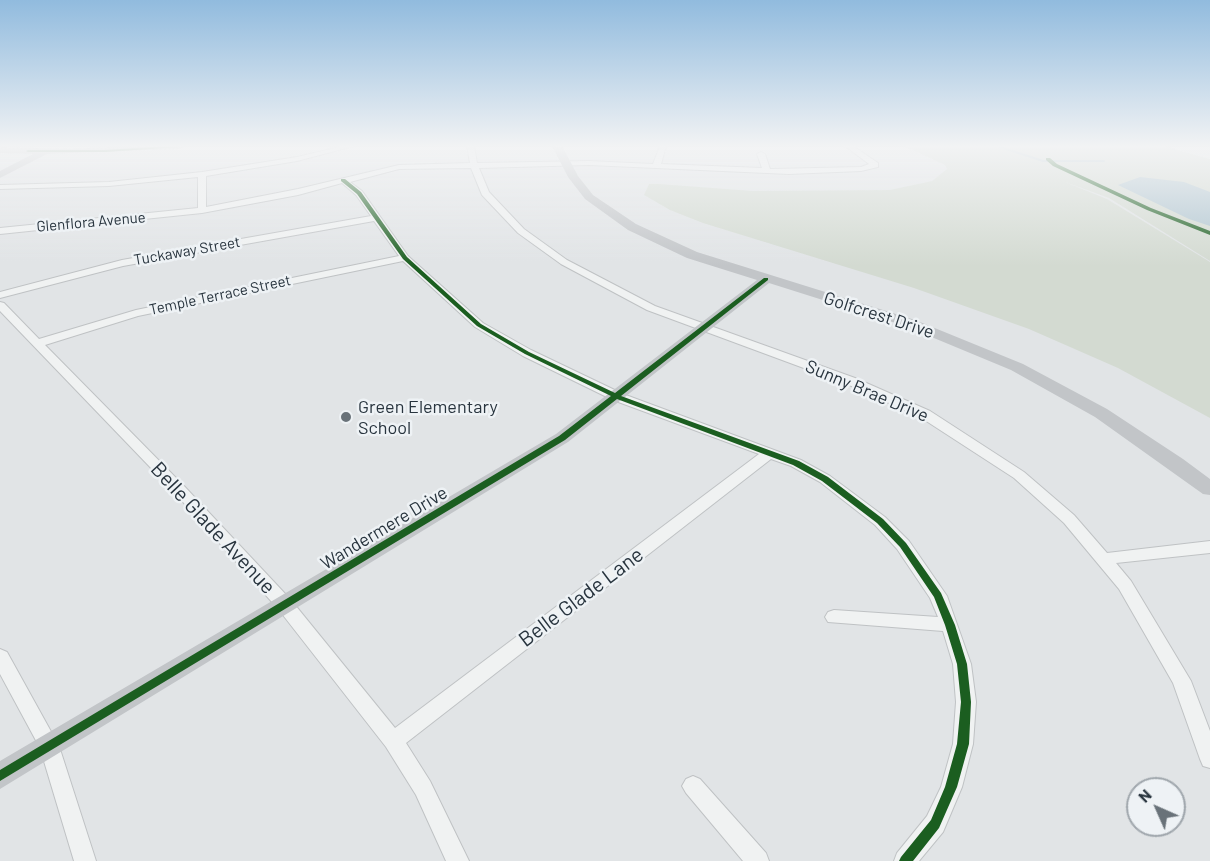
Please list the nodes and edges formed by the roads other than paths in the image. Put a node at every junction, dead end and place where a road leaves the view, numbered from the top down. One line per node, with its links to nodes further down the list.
1 (30, 186): 7 (street)
2 (202, 186): 8 (street)
3 (314, 186): 8 (street, Glenflora Avenue)
4 (351, 186): 9 (street)
5 (482, 186): 15 (street, Sunny Brae Drive)
6 (580, 186): 12 (street, Golfcrest Drive)
7 (0, 187)
8 (202, 210): 10 (street, Glenflora Avenue)
9 (377, 218): 11 (street); 13 (street, Tuckaway Street)
10 (0, 231)
11 (405, 258): 16 (street, Temple Terrace Street); 17 (street)
12 (766, 279): 15 (street, Wandermere Drive); 19 (street, Golfcrest Drive)
13 (0, 296)
14 (0, 305): 16 (street, Belle Glade Avenue)
15 (705, 329): 17 (street, Wandermere Drive); 21 (street, Sunny Brae Drive)
16 (38, 343): 22 (street, Belle Glade Avenue)
17 (618, 397): 18 (street); 22 (street, Wandermere Drive)
18 (769, 453): 24 (street); 26 (street, Belle Glade Lane)
19 (1210, 489)
20 (1210, 547): 21 (street)
21 (1103, 559): 28 (street, Sunny Brae Drive)
22 (285, 605): 26 (street, Belle Glade Avenue); 27 (street, Wandermere Drive)
23 (834, 617): 24 (street)
24 (950, 625): 34 (street)
25 (0, 657): 27 (street)
26 (393, 741): 32 (street, Belle Glade Avenue)
27 (50, 746): 29 (street, Wandermere Drive); 31 (street)
28 (1210, 759)
29 (0, 776)
30 (693, 786): 33 (street)
31 (85, 861)
32 (458, 861)
33 (758, 861)
34 (905, 861)

